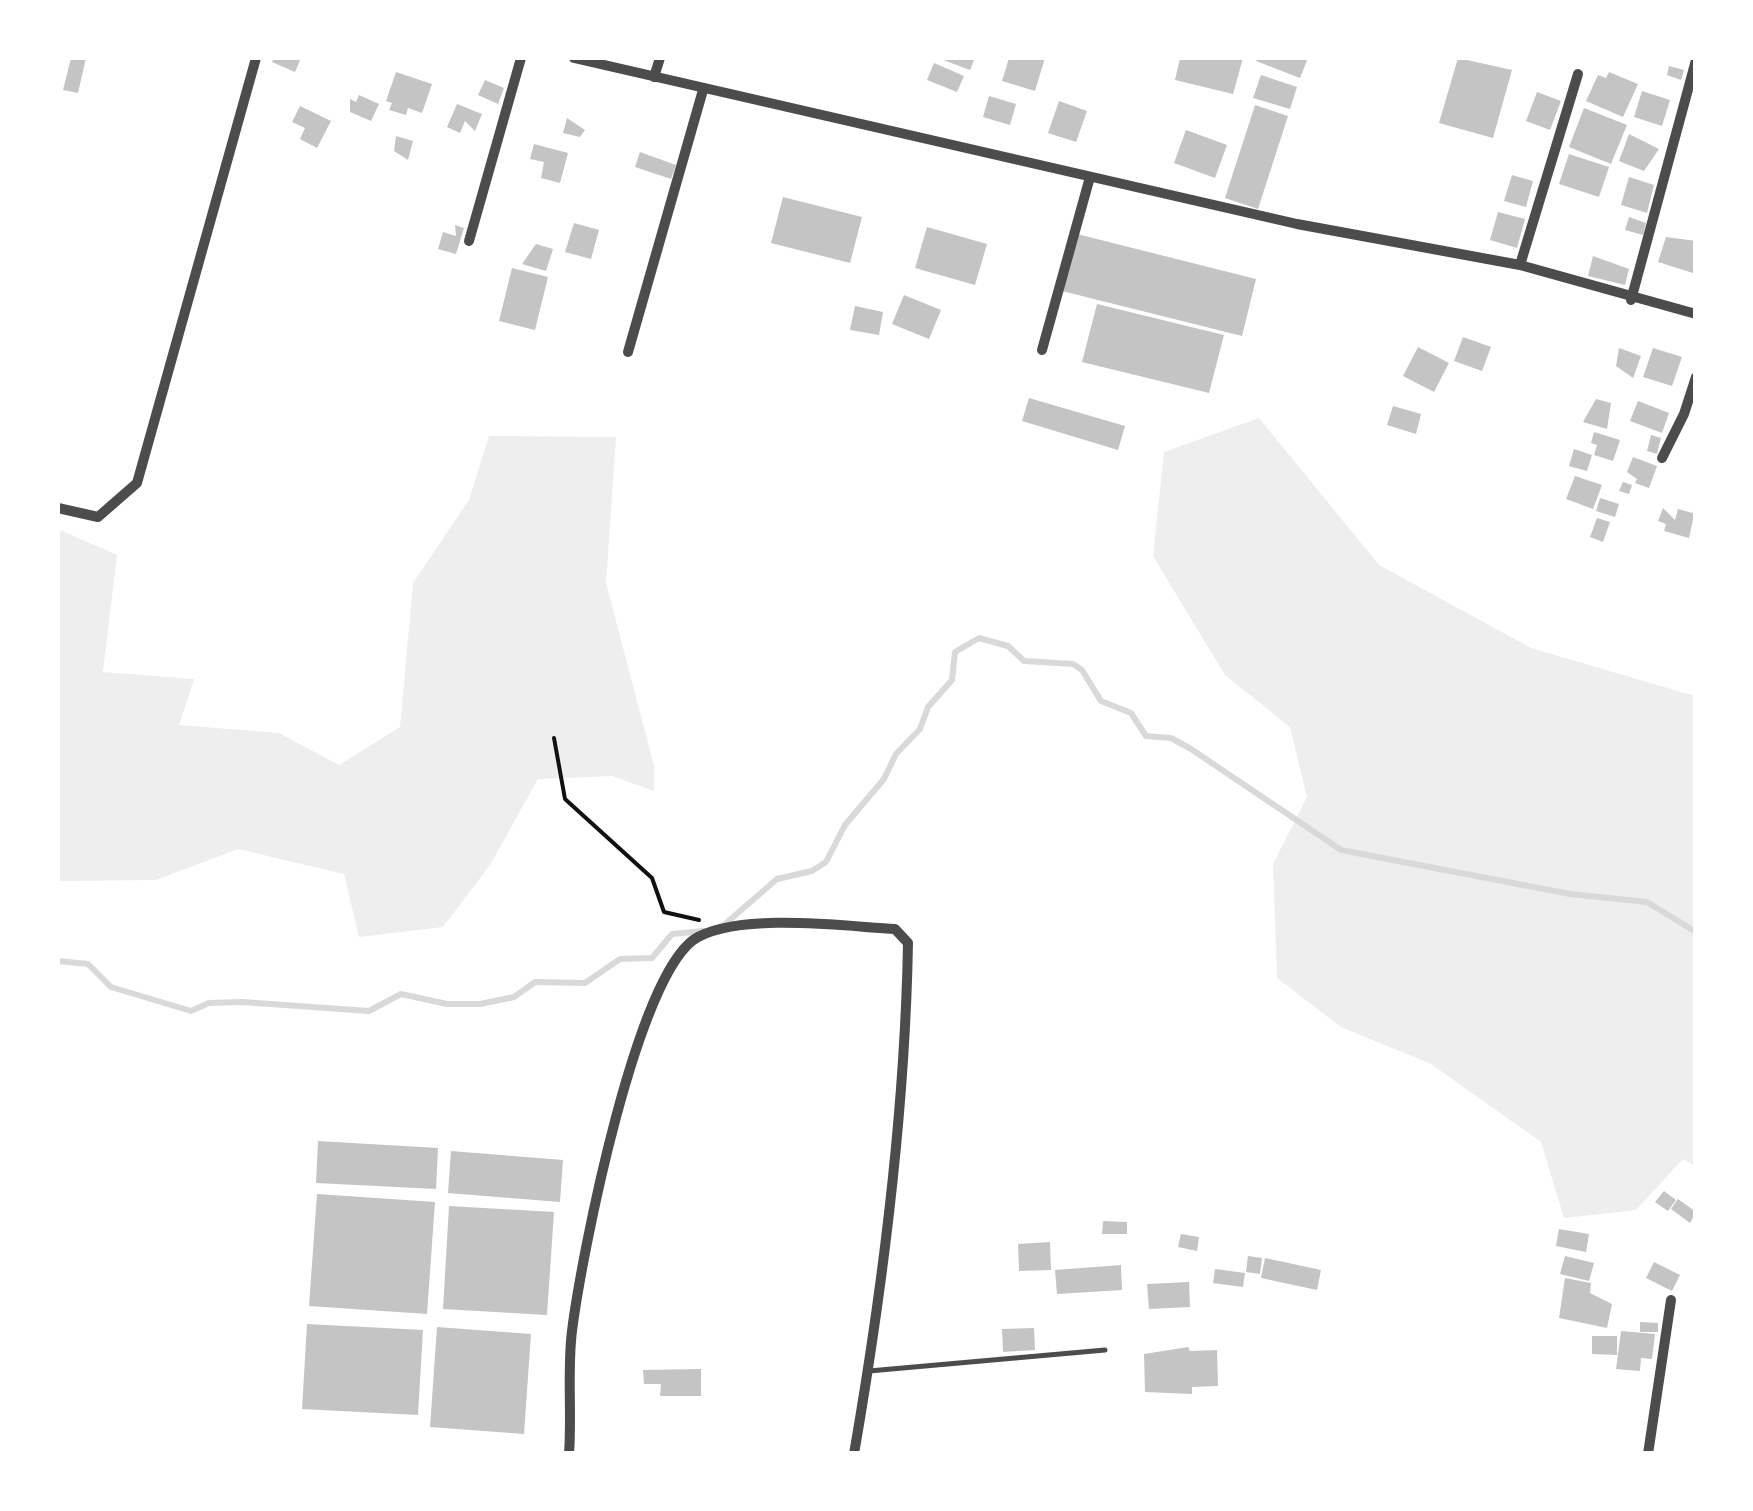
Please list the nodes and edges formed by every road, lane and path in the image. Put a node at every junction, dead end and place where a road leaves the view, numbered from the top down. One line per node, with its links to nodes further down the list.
1 (256, 58): 18 (street)
2 (521, 58): 10 (street)
3 (574, 58): 7 (street)
4 (660, 58): 7 (street)
5 (1696, 60): 12 (street)
6 (1578, 74): 11 (street)
7 (654, 78): 8 (street)
8 (703, 90): 9 (street); 15 (street)
9 (1090, 177): 11 (street); 14 (street)
10 (469, 242)
11 (1520, 266): 12 (street)
12 (1630, 300): 13 (street)
13 (1696, 314)
14 (1042, 350)
15 (628, 352)
16 (1696, 377): 17 (street)
17 (1662, 458)
18 (58, 508)
19 (554, 738): 20 (path)
20 (694, 917)
21 (1671, 1300): 26 (street)
22 (1105, 1350): 23 (lane)
23 (868, 1371): 24 (street); 25 (street)
24 (570, 1454)
25 (854, 1454)
26 (1648, 1454)

